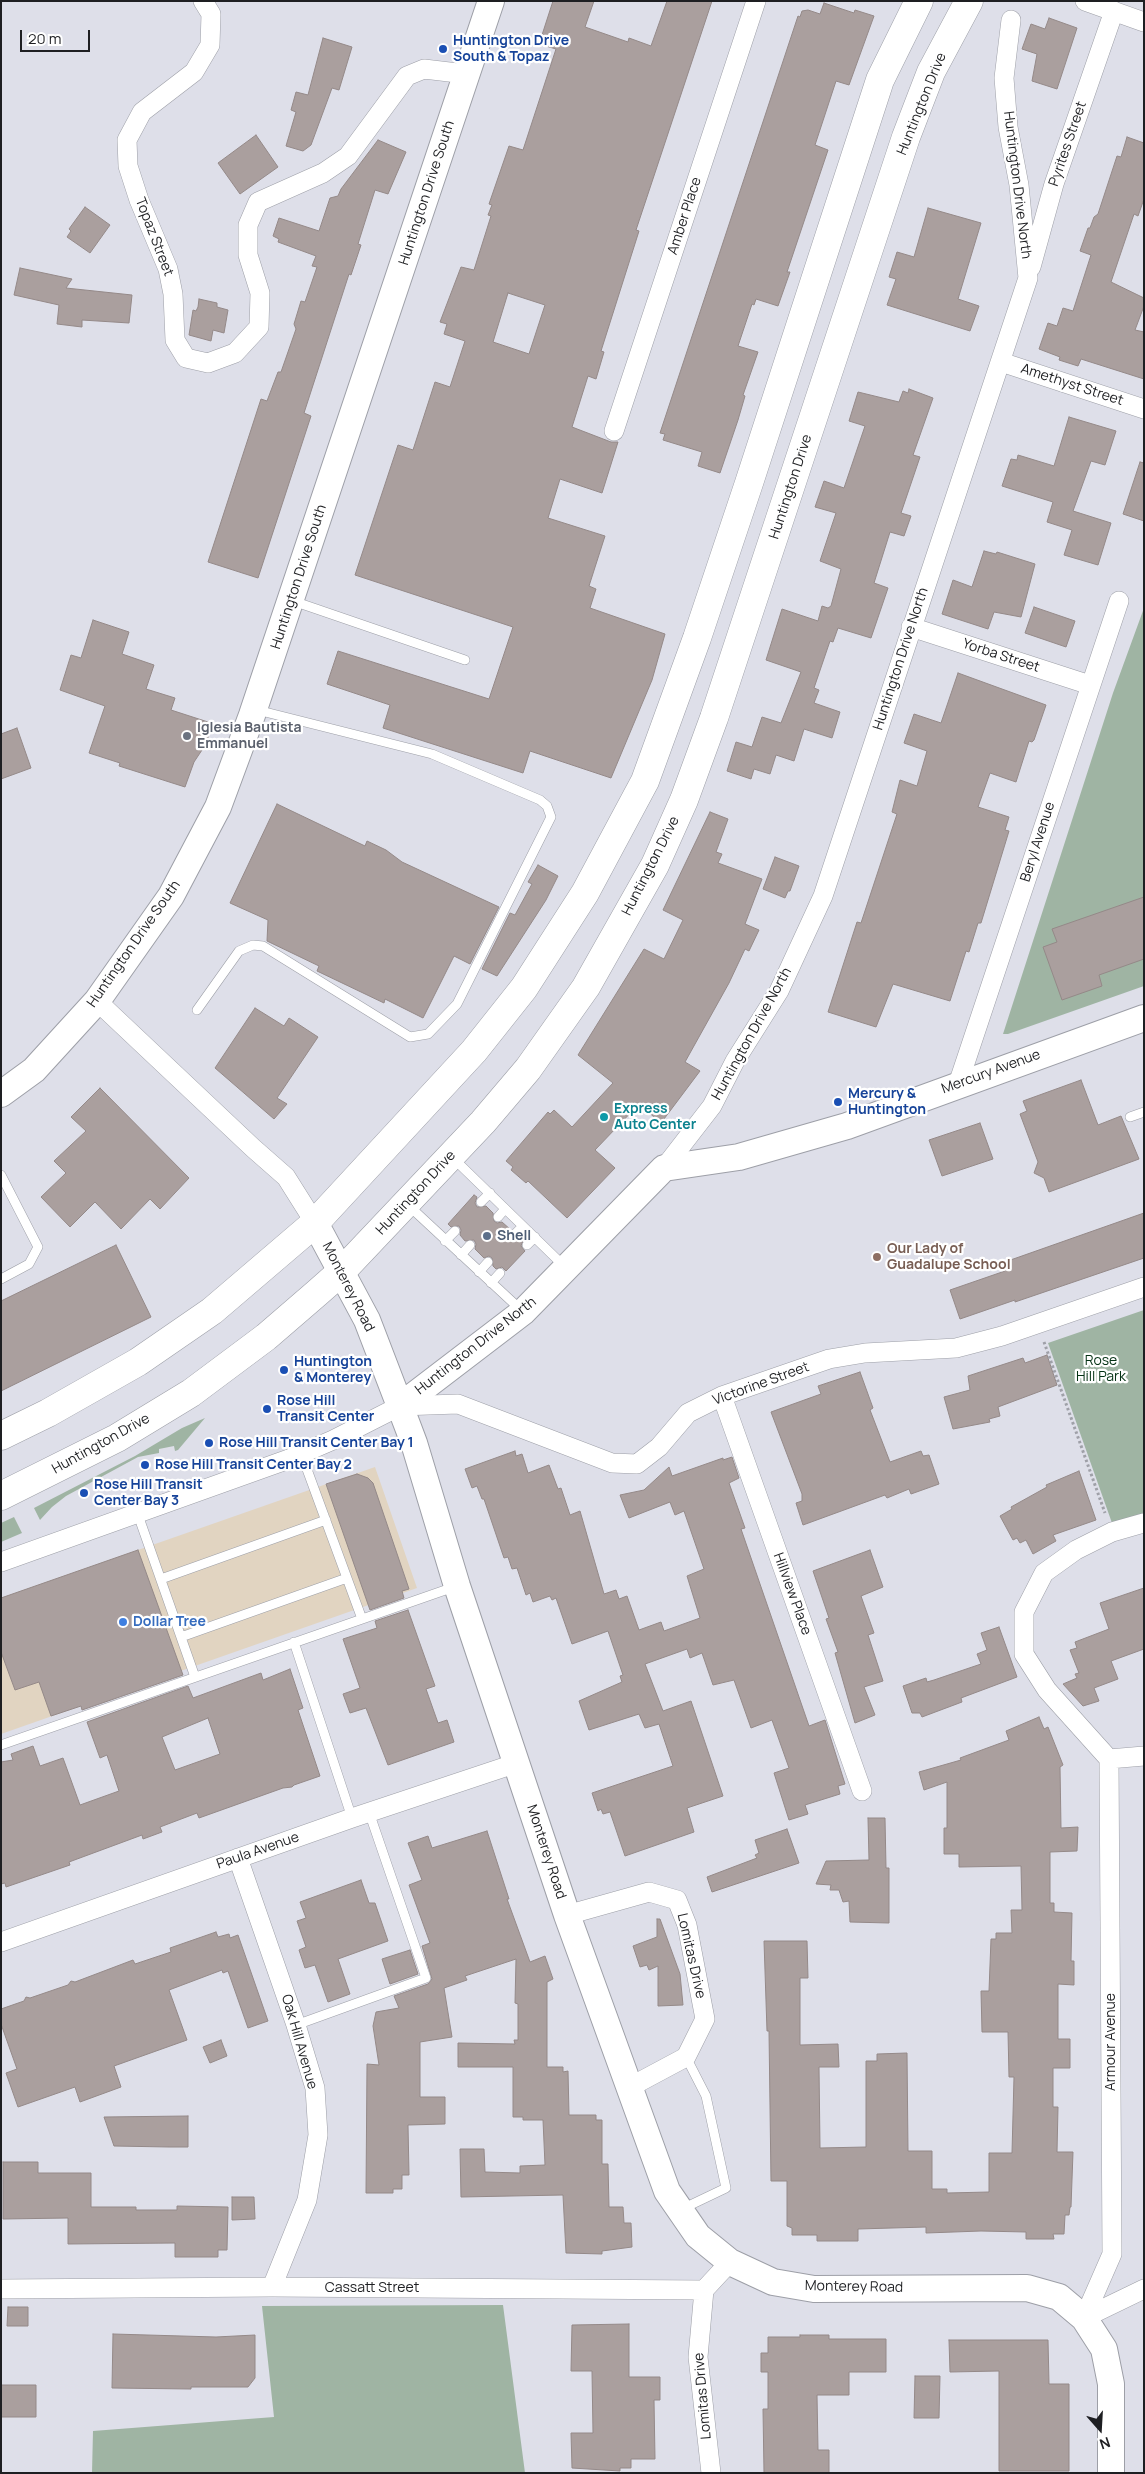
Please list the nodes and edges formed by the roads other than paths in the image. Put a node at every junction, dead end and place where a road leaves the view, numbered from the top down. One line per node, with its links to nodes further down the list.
1 (203, 1): 10 (street, Topaz Street)
2 (490, 1): 10 (street, Huntington Drive South)
3 (756, 1): 14 (street, Amber Place)
4 (918, 1): 36 (main road)
5 (969, 1): 28 (main road, Huntington Drive)
6 (1085, 1): 7 (street)
7 (1114, 11): 9 (street); 11 (street, Pyrites Street)
8 (1011, 20): 11 (street, Huntington Drive North)
9 (1144, 22)
10 (466, 74): 15 (street, Huntington Drive South)
11 (1028, 278): 12 (street, Huntington Drive North)
12 (1001, 362): 13 (street, Amethyst Street); 17 (street, Huntington Drive North)
13 (1144, 409)
14 (614, 430)
15 (291, 600): 18 (lane); 20 (street, Huntington Drive South)
16 (1119, 601): 19 (street, Beryl Avenue)
17 (911, 627): 19 (street, Yorba Street); 29 (street, Huntington Drive North)
18 (465, 660)
19 (1090, 685): 24 (street, Beryl Avenue)
20 (254, 710): 21 (street, Huntington Drive South); 22 (lane)
21 (97, 1001): 25 (street, Huntington Drive South); 36 (street, Monterey Road)
22 (197, 1010)
23 (1144, 1018): 24 (street, Mercury Avenue)
24 (958, 1084): 29 (street, Mercury Avenue)
25 (1, 1094)
26 (1144, 1112): 27 (lane)
27 (1130, 1117)
28 (451, 1156): 31 (lane); 33 (main road, Huntington Drive)
29 (664, 1168): 46 (street, Huntington Drive North)
30 (1, 1175): 50 (lane)
31 (490, 1193): 32 (lane); 34 (lane)
32 (482, 1202)
33 (406, 1204): 41 (lane); 47 (main road, Huntington Drive)
34 (505, 1209): 35 (lane); 37 (lane)
35 (498, 1217)
36 (315, 1223): 47 (street, Monterey Road); 56 (main road)
37 (523, 1226): 39 (lane); 40 (lane)
38 (455, 1230): 41 (lane)
39 (515, 1234)
40 (535, 1237): 43 (lane); 46 (lane)
41 (445, 1241): 44 (lane)
42 (470, 1245): 44 (lane)
43 (527, 1245)
44 (461, 1255): 48 (lane)
45 (488, 1262): 48 (lane)
46 (567, 1269): 53 (street, Huntington Drive North)
47 (342, 1271): 55 (street, Monterey Road); 58 (main road, Huntington Drive)
48 (479, 1272): 51 (lane)
49 (500, 1273): 51 (lane)
50 (1, 1279)
51 (491, 1283): 53 (lane)
52 (1144, 1287): 54 (street, Victorine Street)
53 (523, 1312): 55 (street, Huntington Drive North)
54 (722, 1396): 55 (street, Victorine Street); 74 (street, Hillview Place)
55 (400, 1406): 57 (street, Huntington Drive North); 65 (street, Monterey Road)
56 (1, 1436)
57 (301, 1453): 59 (street, Huntington Drive North); 60 (lane)
58 (1, 1496)
59 (137, 1512): 62 (street, Huntington Drive North); 64 (lane)
60 (326, 1520): 63 (lane); 64 (lane)
61 (1144, 1523): 72 (street)
62 (1, 1562)
63 (347, 1578): 66 (lane); 67 (lane)
64 (160, 1579): 67 (lane)
65 (457, 1586): 66 (lane); 73 (street, Monterey Road)
66 (362, 1619): 68 (lane)
67 (181, 1637): 69 (lane)
68 (294, 1642): 69 (lane); 75 (lane)
69 (195, 1677): 70 (lane)
70 (1, 1745)
71 (1144, 1756): 72 (street)
72 (1109, 1759): 88 (street, Armour Avenue)
73 (517, 1763): 75 (street, Paula Avenue); 77 (street, Monterey Road)
74 (862, 1791)
75 (360, 1815): 76 (street, Paula Avenue); 79 (lane)
76 (238, 1858): 78 (street, Paula Avenue); 79 (street, Oak Hill Avenue)
77 (568, 1915): 80 (street, Lomitas Drive); 81 (street, Monterey Road)
78 (1, 1942)
79 (296, 2024): 84 (street, Oak Hill Avenue)
80 (686, 2057): 81 (street); 82 (lane)
81 (628, 2088): 82 (street, Monterey Road)
82 (679, 2210): 83 (street, Monterey Road)
83 (730, 2262): 87 (street); 88 (street, Monterey Road)
84 (272, 2287): 85 (street, Cassatt Street); 87 (street, Cassatt Street)
85 (1, 2289)
86 (1144, 2289): 88 (street)
87 (704, 2290): 89 (street, Lomitas Drive)
88 (1084, 2318): 90 (street, Monterey Road)
89 (711, 2473)
90 (1111, 2473)

